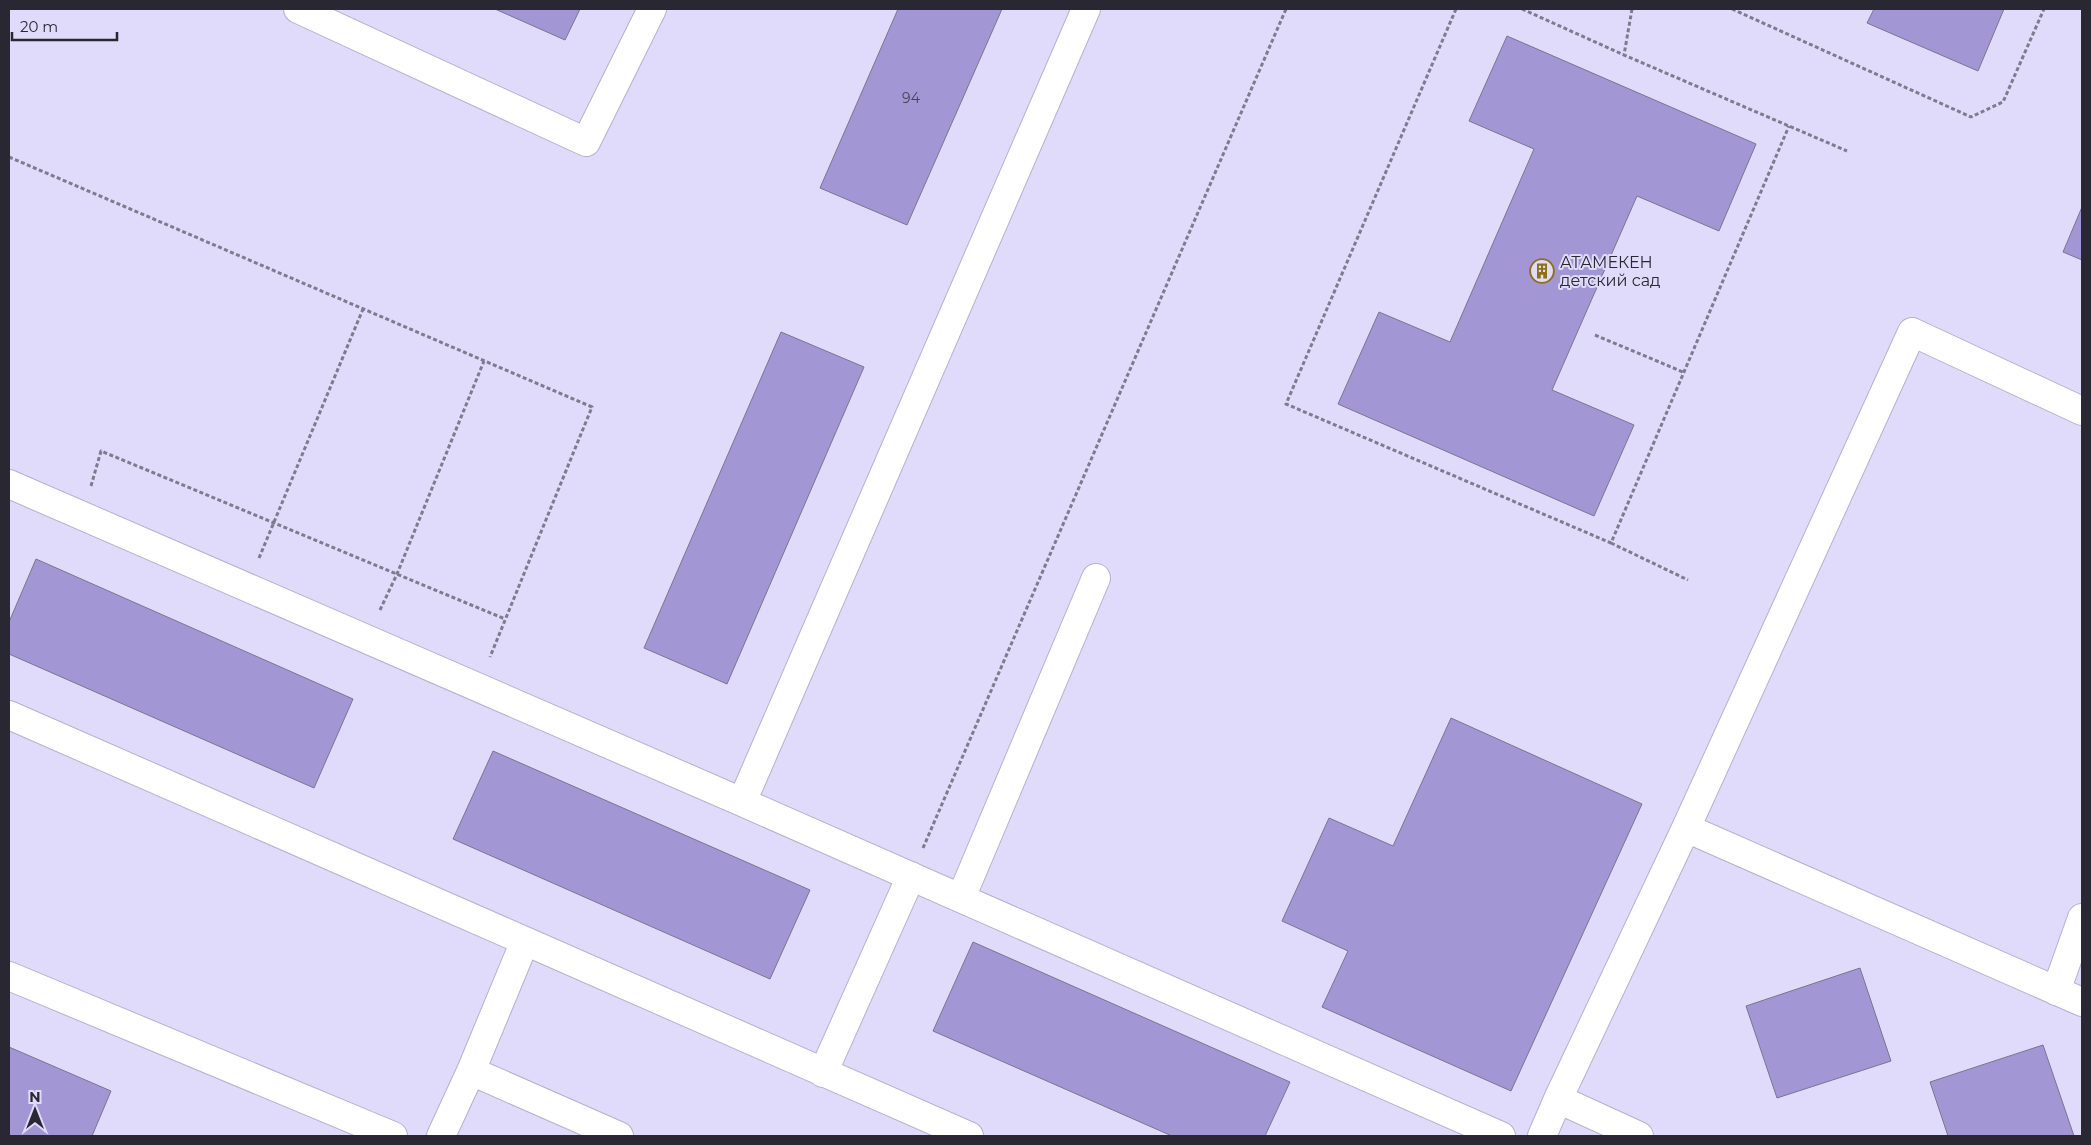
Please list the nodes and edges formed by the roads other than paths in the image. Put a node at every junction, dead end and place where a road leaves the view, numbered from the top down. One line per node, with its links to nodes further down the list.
1 (298, 9): 2 (lane)
2 (652, 9)
3 (1086, 9): 8 (lane)
4 (2082, 411): 9 (lane)
5 (9, 484): 8 (lane)
6 (1096, 578): 11 (lane)
7 (9, 715): 13 (lane)
8 (742, 802): 10 (lane)
9 (1686, 828): 15 (lane); 19 (lane)
10 (911, 876): 11 (lane); 18 (lane)
11 (961, 898): 24 (lane)
12 (2082, 918): 15 (lane)
13 (525, 941): 17 (lane); 18 (lane)
14 (9, 976): 20 (lane)
15 (2056, 991): 16 (lane)
16 (2082, 1002)
17 (471, 1072): 21 (lane); 22 (lane)
18 (823, 1073): 23 (lane)
19 (1558, 1100): 25 (lane); 26 (lane)
20 (393, 1136)
21 (441, 1136)
22 (619, 1136)
23 (969, 1136)
24 (1501, 1136)
25 (1542, 1136)
26 (1639, 1136)

